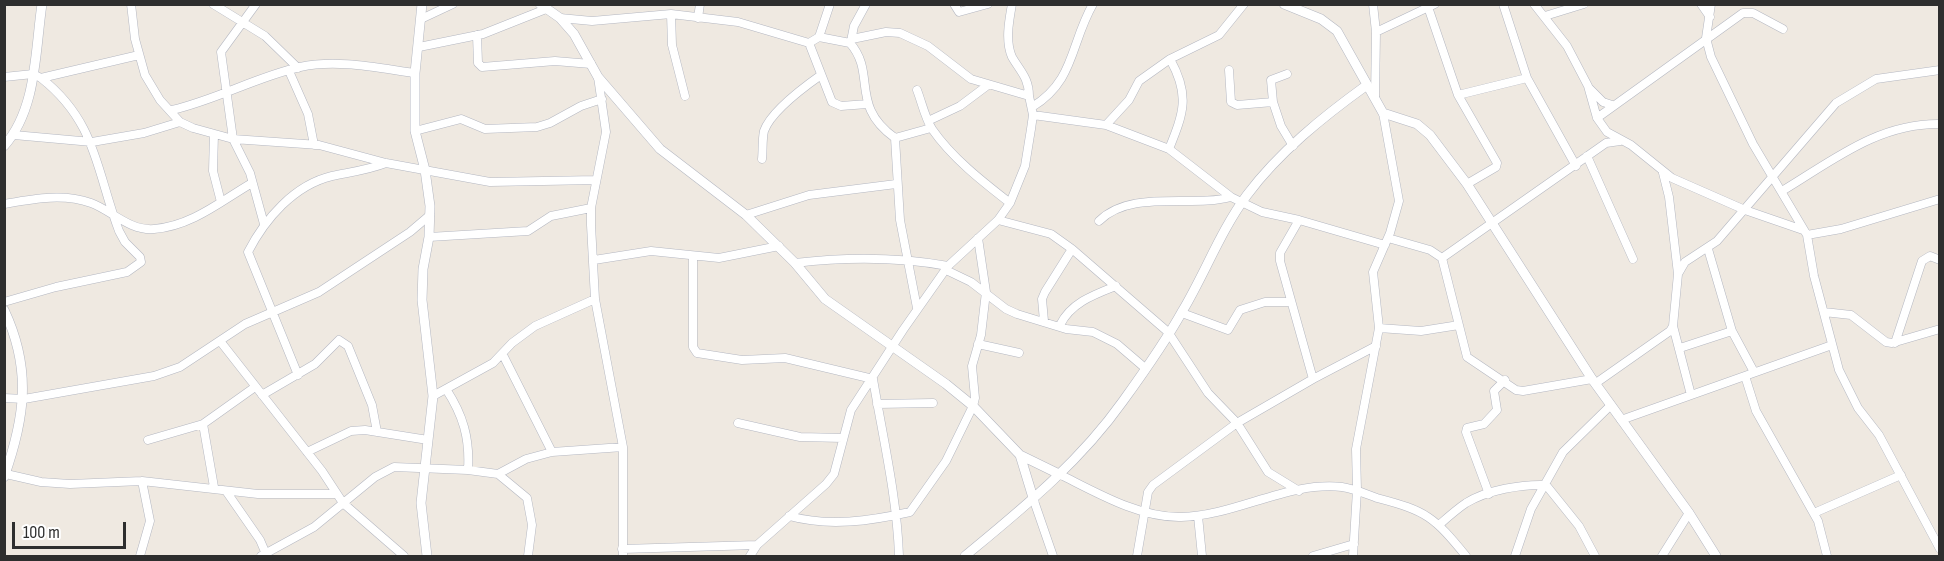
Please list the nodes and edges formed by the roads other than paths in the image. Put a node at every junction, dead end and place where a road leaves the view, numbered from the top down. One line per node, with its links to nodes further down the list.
1 (42, 4): 49 (street)
2 (131, 4): 39 (street)
3 (213, 4): 30 (street)
4 (256, 4): 30 (street)
5 (422, 4): 29 (street)
6 (453, 4): 29 (street)
7 (700, 4): 28 (street)
8 (830, 4): 34 (street)
9 (866, 4): 36 (street)
10 (954, 4): 11 (street)
11 (988, 4)
12 (1012, 4): 60 (street)
13 (1093, 4): 67 (street)
14 (1244, 4): 40 (street)
15 (1284, 4): 54 (street)
16 (1373, 4): 32 (street)
17 (1503, 4): 52 (street)
18 (1534, 4): 25 (street)
19 (1584, 4): 25 (street)
20 (1701, 4): 26 (street)
21 (1712, 4): 26 (street)
22 (1432, 6): 32 (street); 58 (street)
23 (543, 7): 27 (street); 33 (street)
24 (671, 14): 27 (street); 28 (street); 59 (street)
25 (1545, 16): 55 (street)
26 (1710, 17): 35 (street)
27 (560, 18): 41 (street)
28 (698, 18): 37 (street)
29 (421, 19): 38 (street)
30 (244, 22): 42 (street); 57 (street)
31 (1783, 29): 35 (street)
32 (1376, 32): 61 (street)
33 (477, 35): 38 (street); 41 (street)
34 (819, 37): 36 (street); 37 (street)
35 (1706, 38): 65 (street); 93 (street)
36 (851, 41): 53 (street); 64 (street)
37 (809, 43): 48 (street)
38 (419, 47): 46 (street)
39 (139, 55): 49 (street); 66 (street)
40 (1170, 59): 72 (street); 86 (street)
41 (591, 64): 51 (street)
42 (298, 68): 45 (street); 46 (street)
43 (1229, 70): 63 (street)
44 (1940, 70): 93 (street)
45 (289, 71): 57 (street); 83 (street)
46 (415, 73): 74 (street)
47 (1287, 74): 63 (street)
48 (821, 75): 64 (street); 88 (street)
49 (37, 76): 50 (street); 77 (street); 81 (street)
50 (4, 77)
51 (598, 77): 62 (street); 108 (street)
52 (1527, 78): 58 (street); 90 (street)
53 (988, 85): 60 (street); 71 (street)
54 (1368, 85): 61 (street); 85 (street)
55 (1588, 86): 65 (street); 69 (street)
56 (917, 90): 71 (street)
57 (228, 94): 66 (street); 79 (street)
58 (1458, 95): 97 (street)
59 (685, 96)
60 (1029, 96): 67 (street)
61 (1375, 98): 68 (street)
62 (602, 99): 74 (street); 94 (street)
63 (1273, 102): 85 (street)
64 (867, 104): 78 (street)
65 (1612, 105): 69 (street)
66 (172, 110): 70 (street)
67 (1032, 111): 72 (street); 103 (street)
68 (1383, 113): 97 (street); 118 (street)
69 (1597, 118): 75 (street)
70 (180, 122): 76 (street); 81 (street)
71 (930, 124): 78 (street); 103 (street)
72 (1106, 124): 86 (street)
73 (1940, 124): 98 (street)
74 (415, 131): 91 (street)
75 (1607, 132): 80 (street); 82 (street)
76 (214, 134): 79 (street); 102 (street)
77 (14, 135): 81 (street); 84 (street)
78 (895, 138): 96 (street)
79 (233, 139): 83 (street); 95 (street)
80 (1620, 141): 82 (street); 92 (street)
81 (92, 142): 109 (street)
82 (1606, 143): 87 (street)
83 (314, 145): 89 (street)
84 (4, 146)
85 (1293, 146): 101 (street)
86 (1169, 149): 99 (street)
87 (1587, 156): 90 (street); 124 (street)
88 (762, 159)
89 (386, 163): 91 (street); 113 (street)
90 (1576, 166): 114 (street)
91 (425, 170): 94 (street); 107 (street)
92 (1663, 173): 106 (street); 130 (street)
93 (1772, 176): 98 (street); 106 (street)
94 (597, 180): 105 (street)
95 (252, 183): 102 (street); 113 (street)
96 (896, 184): 108 (street); 127 (street)
97 (1467, 184): 114 (street)
98 (1782, 191): 115 (street)
99 (1231, 197): 101 (street); 112 (street)
100 (1940, 199): 115 (street)
101 (1243, 201): 110 (street); 140 (street)
102 (221, 202): 109 (street)
103 (1010, 203): 111 (street)
104 (4, 204): 109 (street)
105 (591, 208): 116 (street); 125 (street)
106 (1745, 210): 115 (street); 121 (street)
107 (430, 215): 116 (street); 139 (street)
108 (746, 215): 119 (street)
109 (114, 217): 134 (street)
110 (1299, 219): 118 (street); 135 (street)
111 (998, 220): 117 (street); 120 (street)
112 (1099, 221)
113 (264, 224): 139 (street)
114 (1492, 224): 123 (street); 166 (street)
115 (1805, 232): 138 (street)
116 (429, 237): 172 (street)
117 (978, 238): 129 (street); 132 (street)
118 (1387, 242): 123 (street); 145 (street)
119 (779, 246): 122 (street); 128 (street)
120 (1072, 249): 131 (street); 141 (street)
121 (1708, 249): 130 (street); 147 (street)
122 (693, 256): 125 (street); 162 (street)
123 (1442, 258): 143 (street)
124 (1633, 259)
125 (594, 260): 133 (street)
126 (1940, 260): 151 (street)
127 (908, 261): 128 (street); 129 (street); 136 (street)
128 (795, 262): 152 (street)
129 (947, 268): 132 (street); 136 (street)
130 (1678, 274): 144 (street)
131 (1116, 286): 142 (street); 148 (street)
132 (986, 292): 141 (street); 150 (street)
133 (596, 299): 157 (street); 187 (street)
134 (4, 302)
135 (1290, 302): 140 (street); 163 (street)
136 (917, 308): 152 (street)
137 (4, 310): 174 (street)
138 (1824, 312): 151 (street); 153 (street)
139 (271, 313): 149 (street); 160 (street)
140 (1182, 313): 148 (street)
141 (1044, 321): 142 (street)
142 (1060, 325): 158 (street)
143 (1459, 325): 145 (street); 164 (street)
144 (1674, 326): 155 (street); 166 (street)
145 (1379, 328): 154 (street)
146 (1940, 329): 151 (street)
147 (1732, 331): 155 (street); 159 (street)
148 (1168, 332): 158 (street); 181 (street)
149 (220, 341): 167 (street); 174 (street)
150 (978, 344): 156 (street); 178 (street)
151 (1895, 344)
152 (893, 345): 162 (street); 178 (street)
153 (1832, 345): 159 (street); 195 (street)
154 (1377, 346): 163 (street); 200 (street)
155 (1680, 348): 171 (street)
156 (1019, 353)
157 (503, 355): 169 (street); 189 (street)
158 (1146, 368): 194 (street)
159 (1754, 372): 161 (street)
160 (298, 375): 170 (street); 183 (street)
161 (1745, 376): 165 (street); 168 (street)
162 (873, 379): 175 (street); 184 (street)
163 (1313, 379): 181 (street)
164 (1505, 380): 166 (street); 204 (street)
165 (1735, 380): 168 (street); 171 (street)
166 (1594, 381): 177 (street)
167 (255, 387): 170 (street); 182 (street)
168 (1748, 387): 209 (street)
169 (446, 389): 172 (street); 192 (street)
170 (262, 395): 188 (street)
171 (1691, 395): 179 (street)
172 (433, 396): 186 (street)
173 (4, 398): 174 (street)
174 (24, 399): 196 (street)
175 (877, 404): 176 (street); 210 (street)
176 (933, 404)
177 (1611, 405): 179 (street); 198 (street)
178 (973, 406): 190 (street); 210 (street)
179 (1622, 420): 208 (street)
180 (738, 423): 184 (street)
181 (1237, 423): 202 (street); 207 (street)
182 (203, 424): 185 (street); 199 (street)
183 (377, 432): 186 (street); 188 (street)
184 (843, 438): 211 (street)
185 (148, 440)
186 (428, 440): 191 (street)
187 (623, 447): 189 (street); 217 (street)
188 (307, 452): 203 (street)
189 (552, 452): 193 (street)
190 (1020, 455): 194 (street); 205 (street)
191 (425, 468): 192 (street); 206 (street); 221 (street)
192 (468, 470): 193 (street)
193 (498, 474): 222 (street)
194 (1061, 475): 205 (street); 207 (street)
195 (1901, 475): 209 (street); 216 (street)
196 (5, 476): 197 (street)
197 (142, 481): 199 (street); 219 (street)
198 (1546, 485): 204 (street); 232 (street); 233 (street)
199 (214, 487): 201 (street)
200 (1357, 490): 202 (street); 213 (street); 214 (street)
201 (226, 491): 203 (street); 218 (street)
202 (1299, 491): 212 (street)
203 (336, 494): 206 (street)
204 (1489, 494): 213 (street)
205 (1034, 501): 225 (street); 226 (street)
206 (343, 503): 218 (street); 220 (street)
207 (1146, 512): 212 (street); 227 (street)
208 (1689, 513): 234 (street); 235 (street)
209 (1814, 513): 236 (street)
210 (897, 515): 211 (street); 224 (street)
211 (789, 516): 215 (street)
212 (1198, 516): 228 (street)
213 (1440, 524): 231 (street)
214 (1354, 544): 229 (street); 230 (street)
215 (757, 545): 217 (street); 223 (street)
216 (1940, 549)
217 (622, 553)
218 (264, 555)
219 (140, 556)
220 (404, 556)
221 (427, 556)
222 (528, 556)
223 (750, 556)
224 (898, 556)
225 (965, 556)
226 (1053, 556)
227 (1137, 556)
228 (1202, 556)
229 (1313, 556)
230 (1353, 556)
231 (1466, 556)
232 (1515, 556)
233 (1595, 556)
234 (1662, 556)
235 (1716, 556)
236 (1827, 556)

